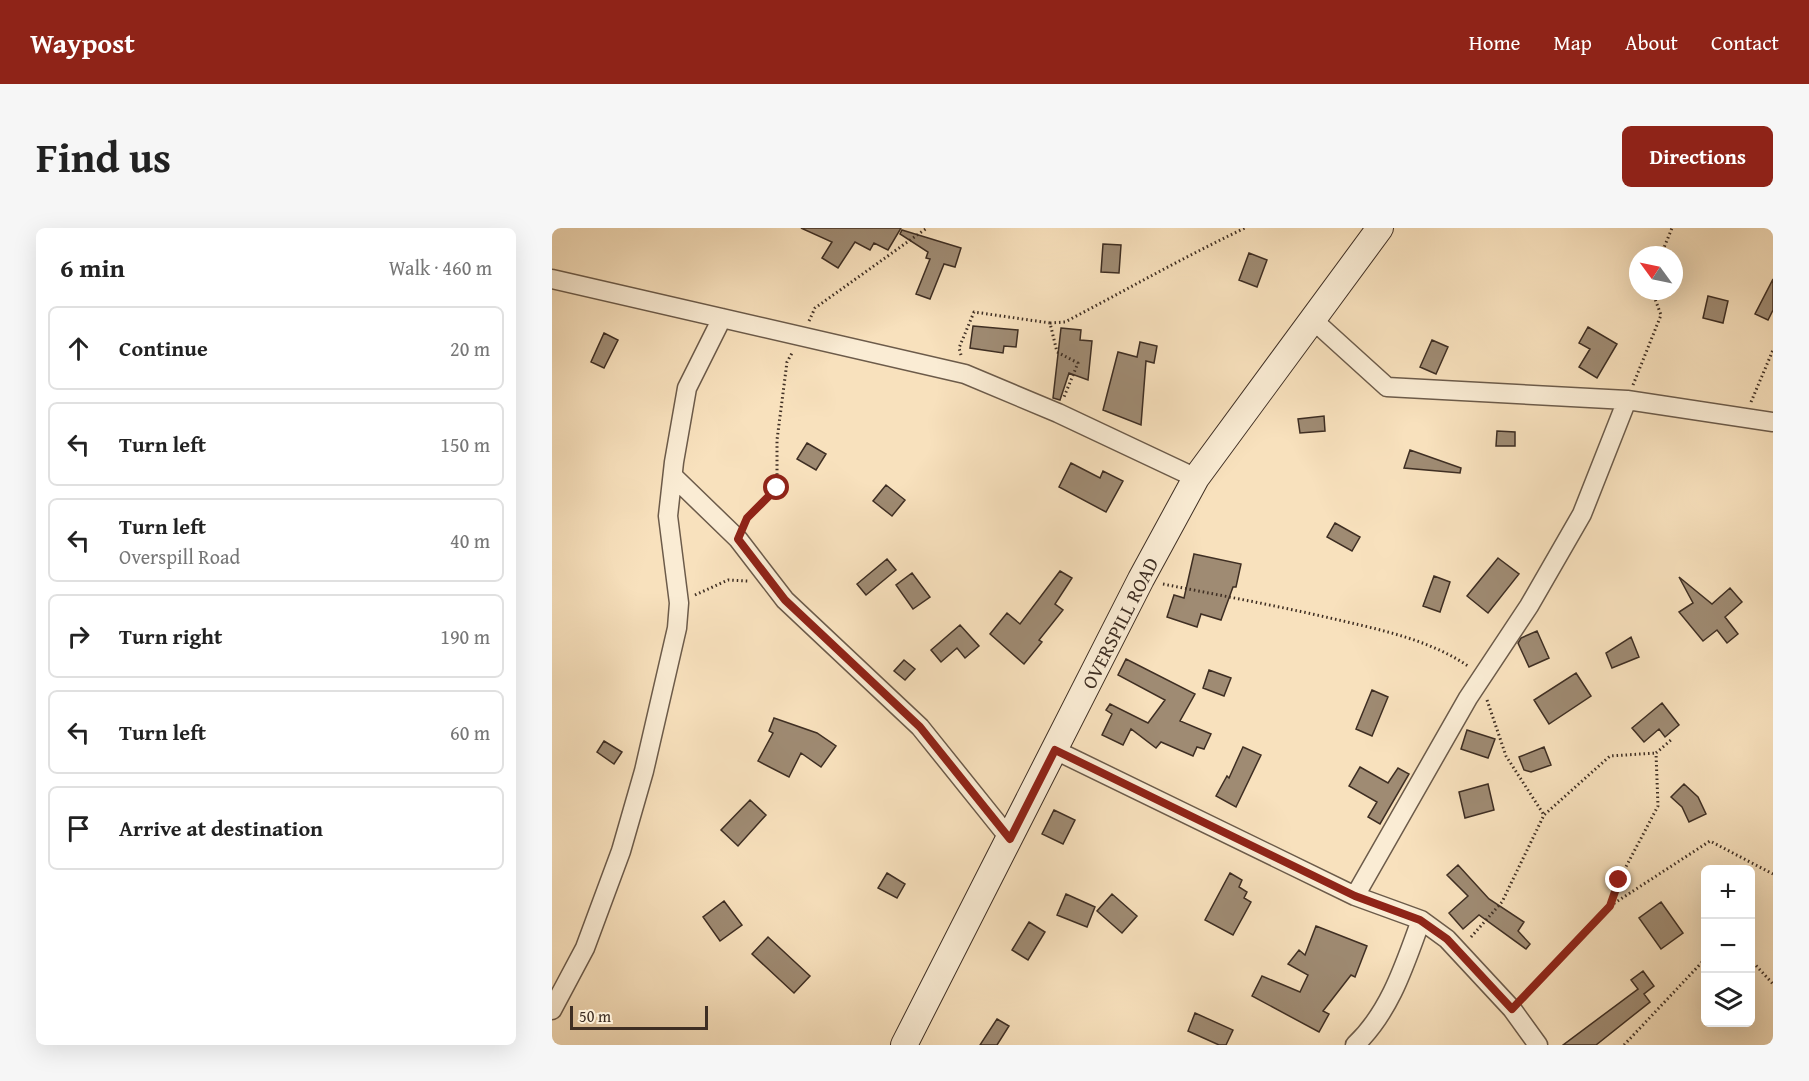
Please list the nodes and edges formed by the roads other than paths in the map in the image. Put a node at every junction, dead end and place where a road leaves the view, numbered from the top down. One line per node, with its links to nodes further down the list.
1 (1380, 228): 4 (street, OVERSPILL ROAD)
2 (552, 279): 3 (street)
3 (722, 318): 7 (street); 8 (street)
4 (1312, 319): 5 (street); 8 (street, OVERSPILL ROAD)
5 (1627, 400): 6 (street); 11 (street)
6 (1773, 423)
7 (673, 476): 10 (street); 13 (street)
8 (1197, 478): 9 (street, OVERSPILL ROAD)
9 (1055, 750): 10 (street, OVERSPILL ROAD); 11 (street)
10 (1010, 839): 14 (street, OVERSPILL ROAD)
11 (1355, 896): 12 (street)
12 (1420, 920): 15 (street); 16 (street)
13 (552, 1010)
14 (903, 1045)
15 (1354, 1045)
16 (1538, 1045)

